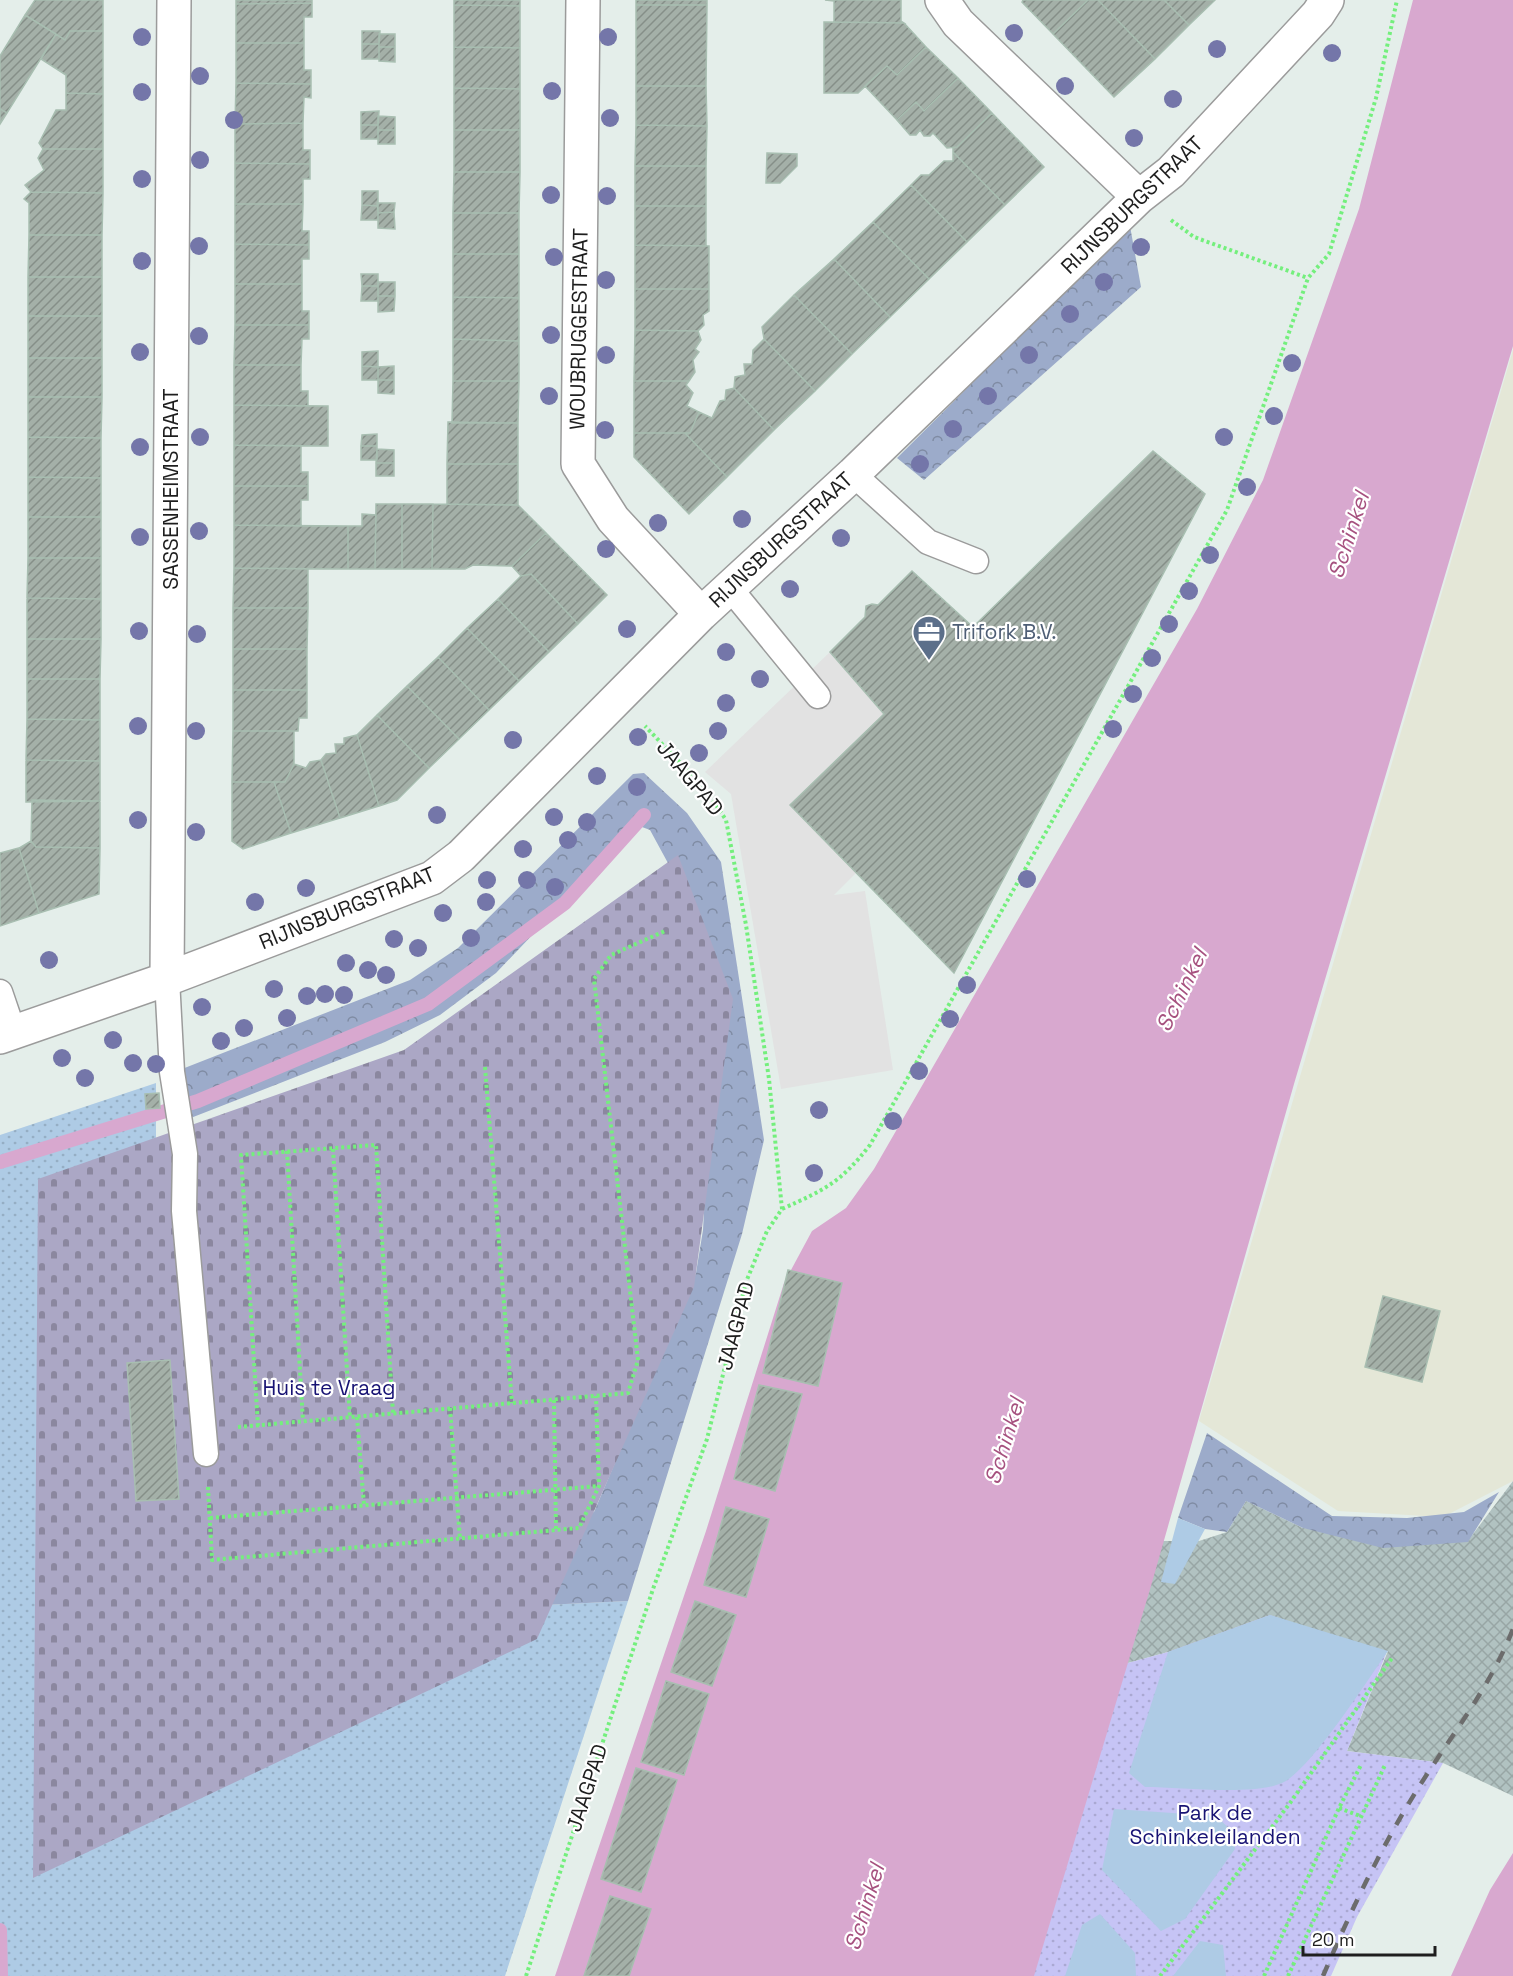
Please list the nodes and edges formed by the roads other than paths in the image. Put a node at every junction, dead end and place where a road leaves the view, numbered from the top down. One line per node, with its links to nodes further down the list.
1 (174, 0): 11 (street, SASSENHEIMSTRAAT)
2 (583, 0): 9 (street, WOUBRUGGESTRAAT)
3 (942, 0): 5 (street)
4 (1328, 0): 5 (street, RIJNSBURGSTRAAT)
5 (1138, 197): 6 (street, RIJNSBURGSTRAAT)
6 (853, 474): 7 (lane); 8 (street, RIJNSBURGSTRAAT)
7 (976, 561)
8 (729, 587): 9 (street, RIJNSBURGSTRAAT); 10 (lane)
9 (701, 614): 11 (street, RIJNSBURGSTRAAT)
10 (818, 696)
11 (167, 979): 13 (street, RIJNSBURGSTRAAT); 14 (lane)
12 (0, 992): 13 (lane)
13 (7, 1035)
14 (206, 1454)

